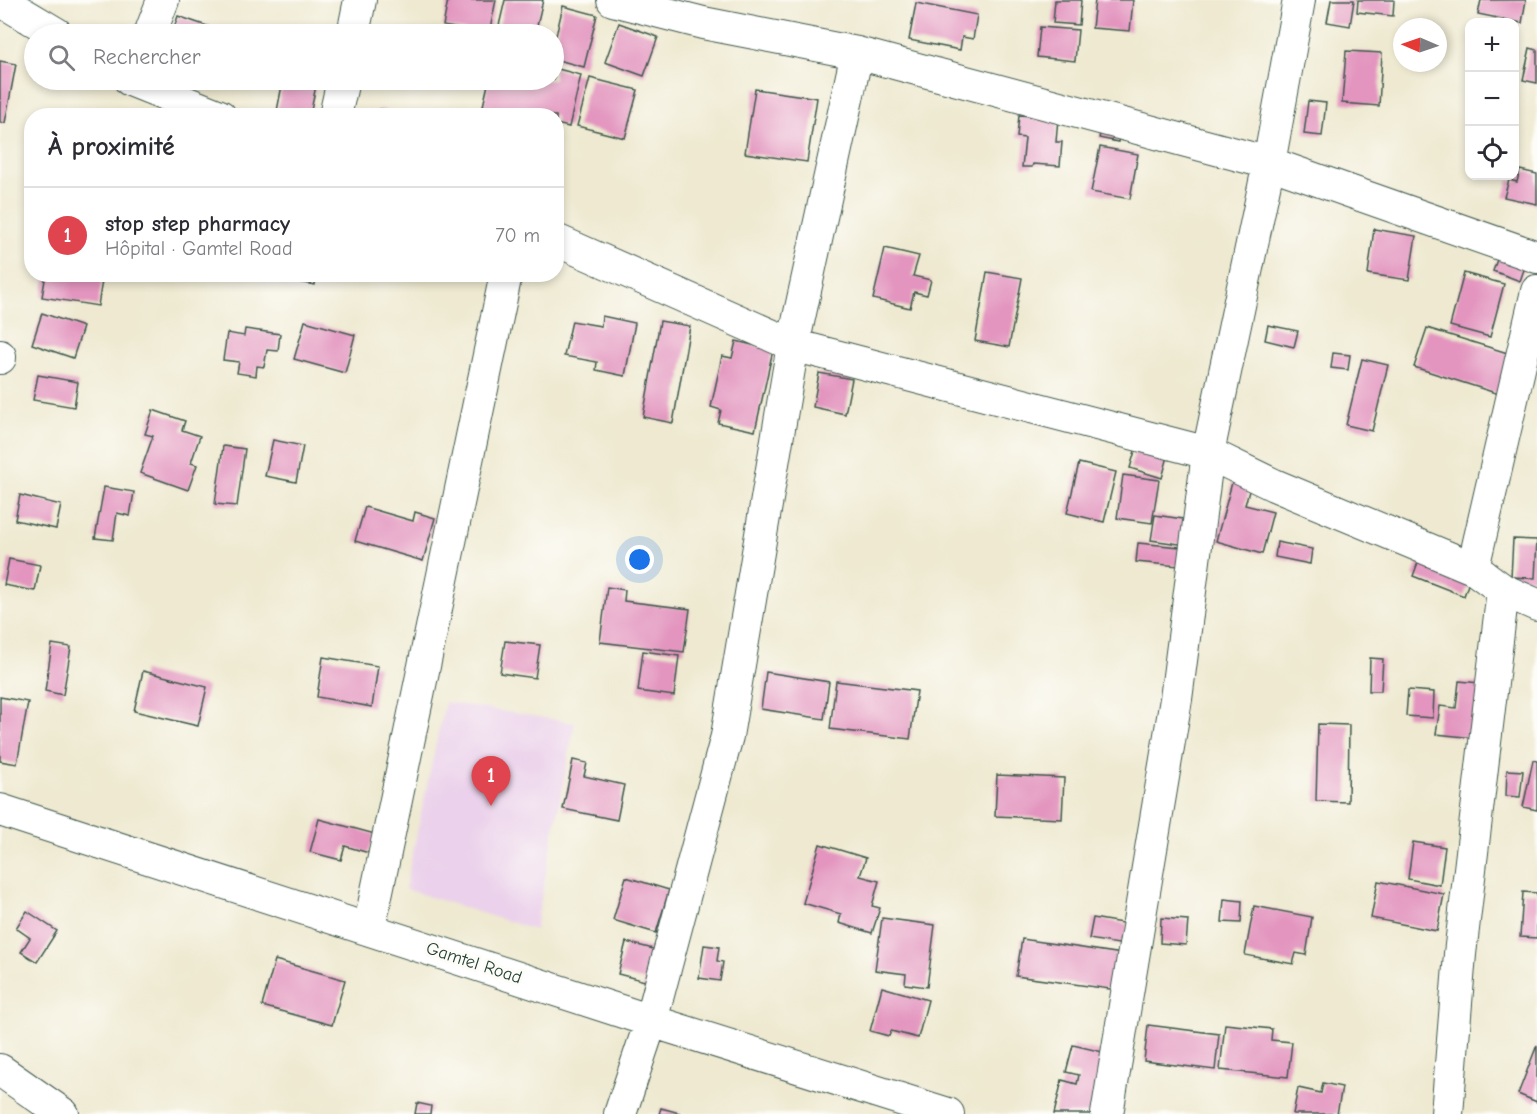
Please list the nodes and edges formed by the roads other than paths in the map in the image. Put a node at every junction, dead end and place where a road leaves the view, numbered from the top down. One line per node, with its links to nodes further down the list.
1 (0, 0): 7 (street)
2 (163, 0): 8 (street)
3 (360, 0): 9 (street)
4 (613, 0): 6 (street)
5 (1299, 0): 15 (street)
6 (708, 12): 10 (street)
7 (40, 24)
8 (154, 24)
9 (354, 24)
10 (857, 53): 15 (street); 20 (street)
11 (156, 90): 13 (street)
12 (341, 90): 14 (street)
13 (200, 108)
14 (337, 108)
15 (1269, 163): 17 (street); 21 (street)
16 (564, 244): 20 (street)
17 (1537, 257)
18 (504, 282): 26 (street)
19 (1537, 291): 22 (street)
20 (793, 345): 21 (street); 27 (street)
21 (1208, 453): 22 (street); 32 (street)
22 (1473, 568): 23 (street)
23 (1503, 590): 24 (street); 33 (street)
24 (1537, 604)
25 (0, 810): 26 (street, Gamtel Road)
26 (369, 929): 27 (street, Gamtel Road)
27 (651, 1021): 30 (street); 31 (street, Gamtel Road)
28 (0, 1070): 29 (street)
29 (63, 1114)
30 (620, 1114)
31 (948, 1114)
32 (1107, 1114)
33 (1447, 1114)

